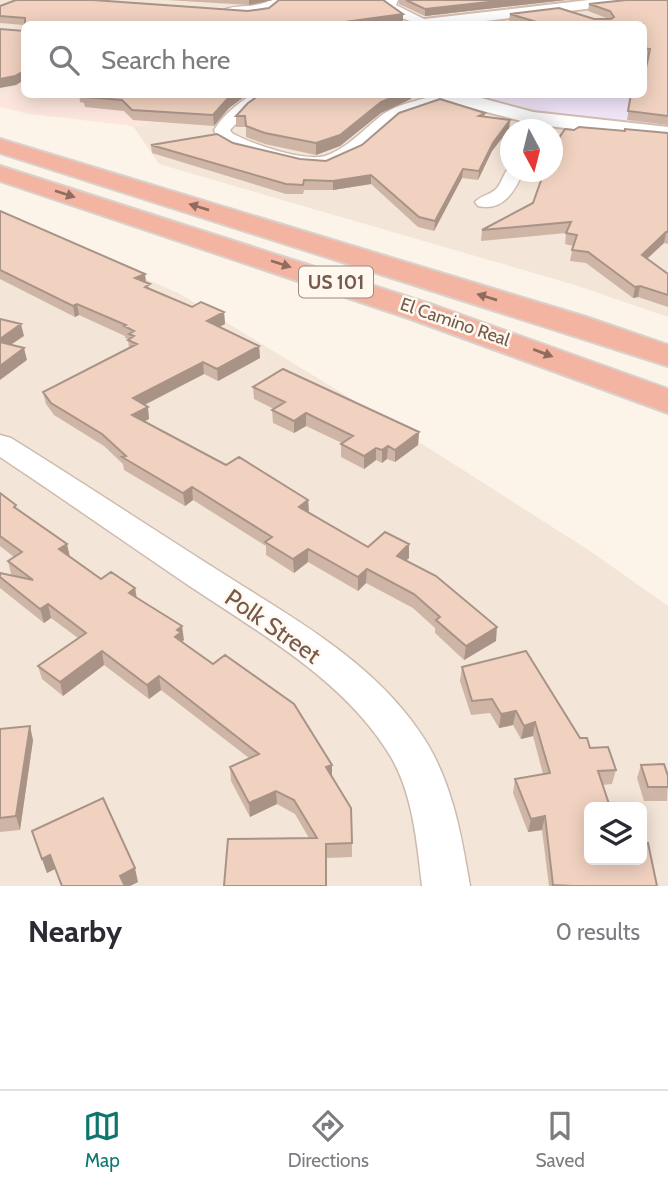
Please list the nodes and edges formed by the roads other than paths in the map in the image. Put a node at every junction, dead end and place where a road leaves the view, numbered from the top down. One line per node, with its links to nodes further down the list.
1 (279, 0): 5 (street)
2 (392, 0): 7 (street)
3 (626, 0): 4 (street)
4 (558, 8): 6 (street); 8 (street)
5 (210, 10)
6 (587, 18)
7 (420, 21)
8 (452, 21)
9 (258, 98): 10 (street)
10 (439, 98)
11 (451, 98): 12 (street)
12 (524, 119)
13 (563, 126): 14 (street)
14 (668, 134)
15 (0, 146): 19 (highway, El Camino Real / US 101, one-way to 15)
16 (0, 173): 20 (highway, El Camino Real / US 101, one-way to 20)
17 (510, 182): 18 (street)
18 (485, 202)
19 (668, 356)
20 (668, 402)
21 (5, 453): 22 (street, Polk Street)
22 (446, 886)

